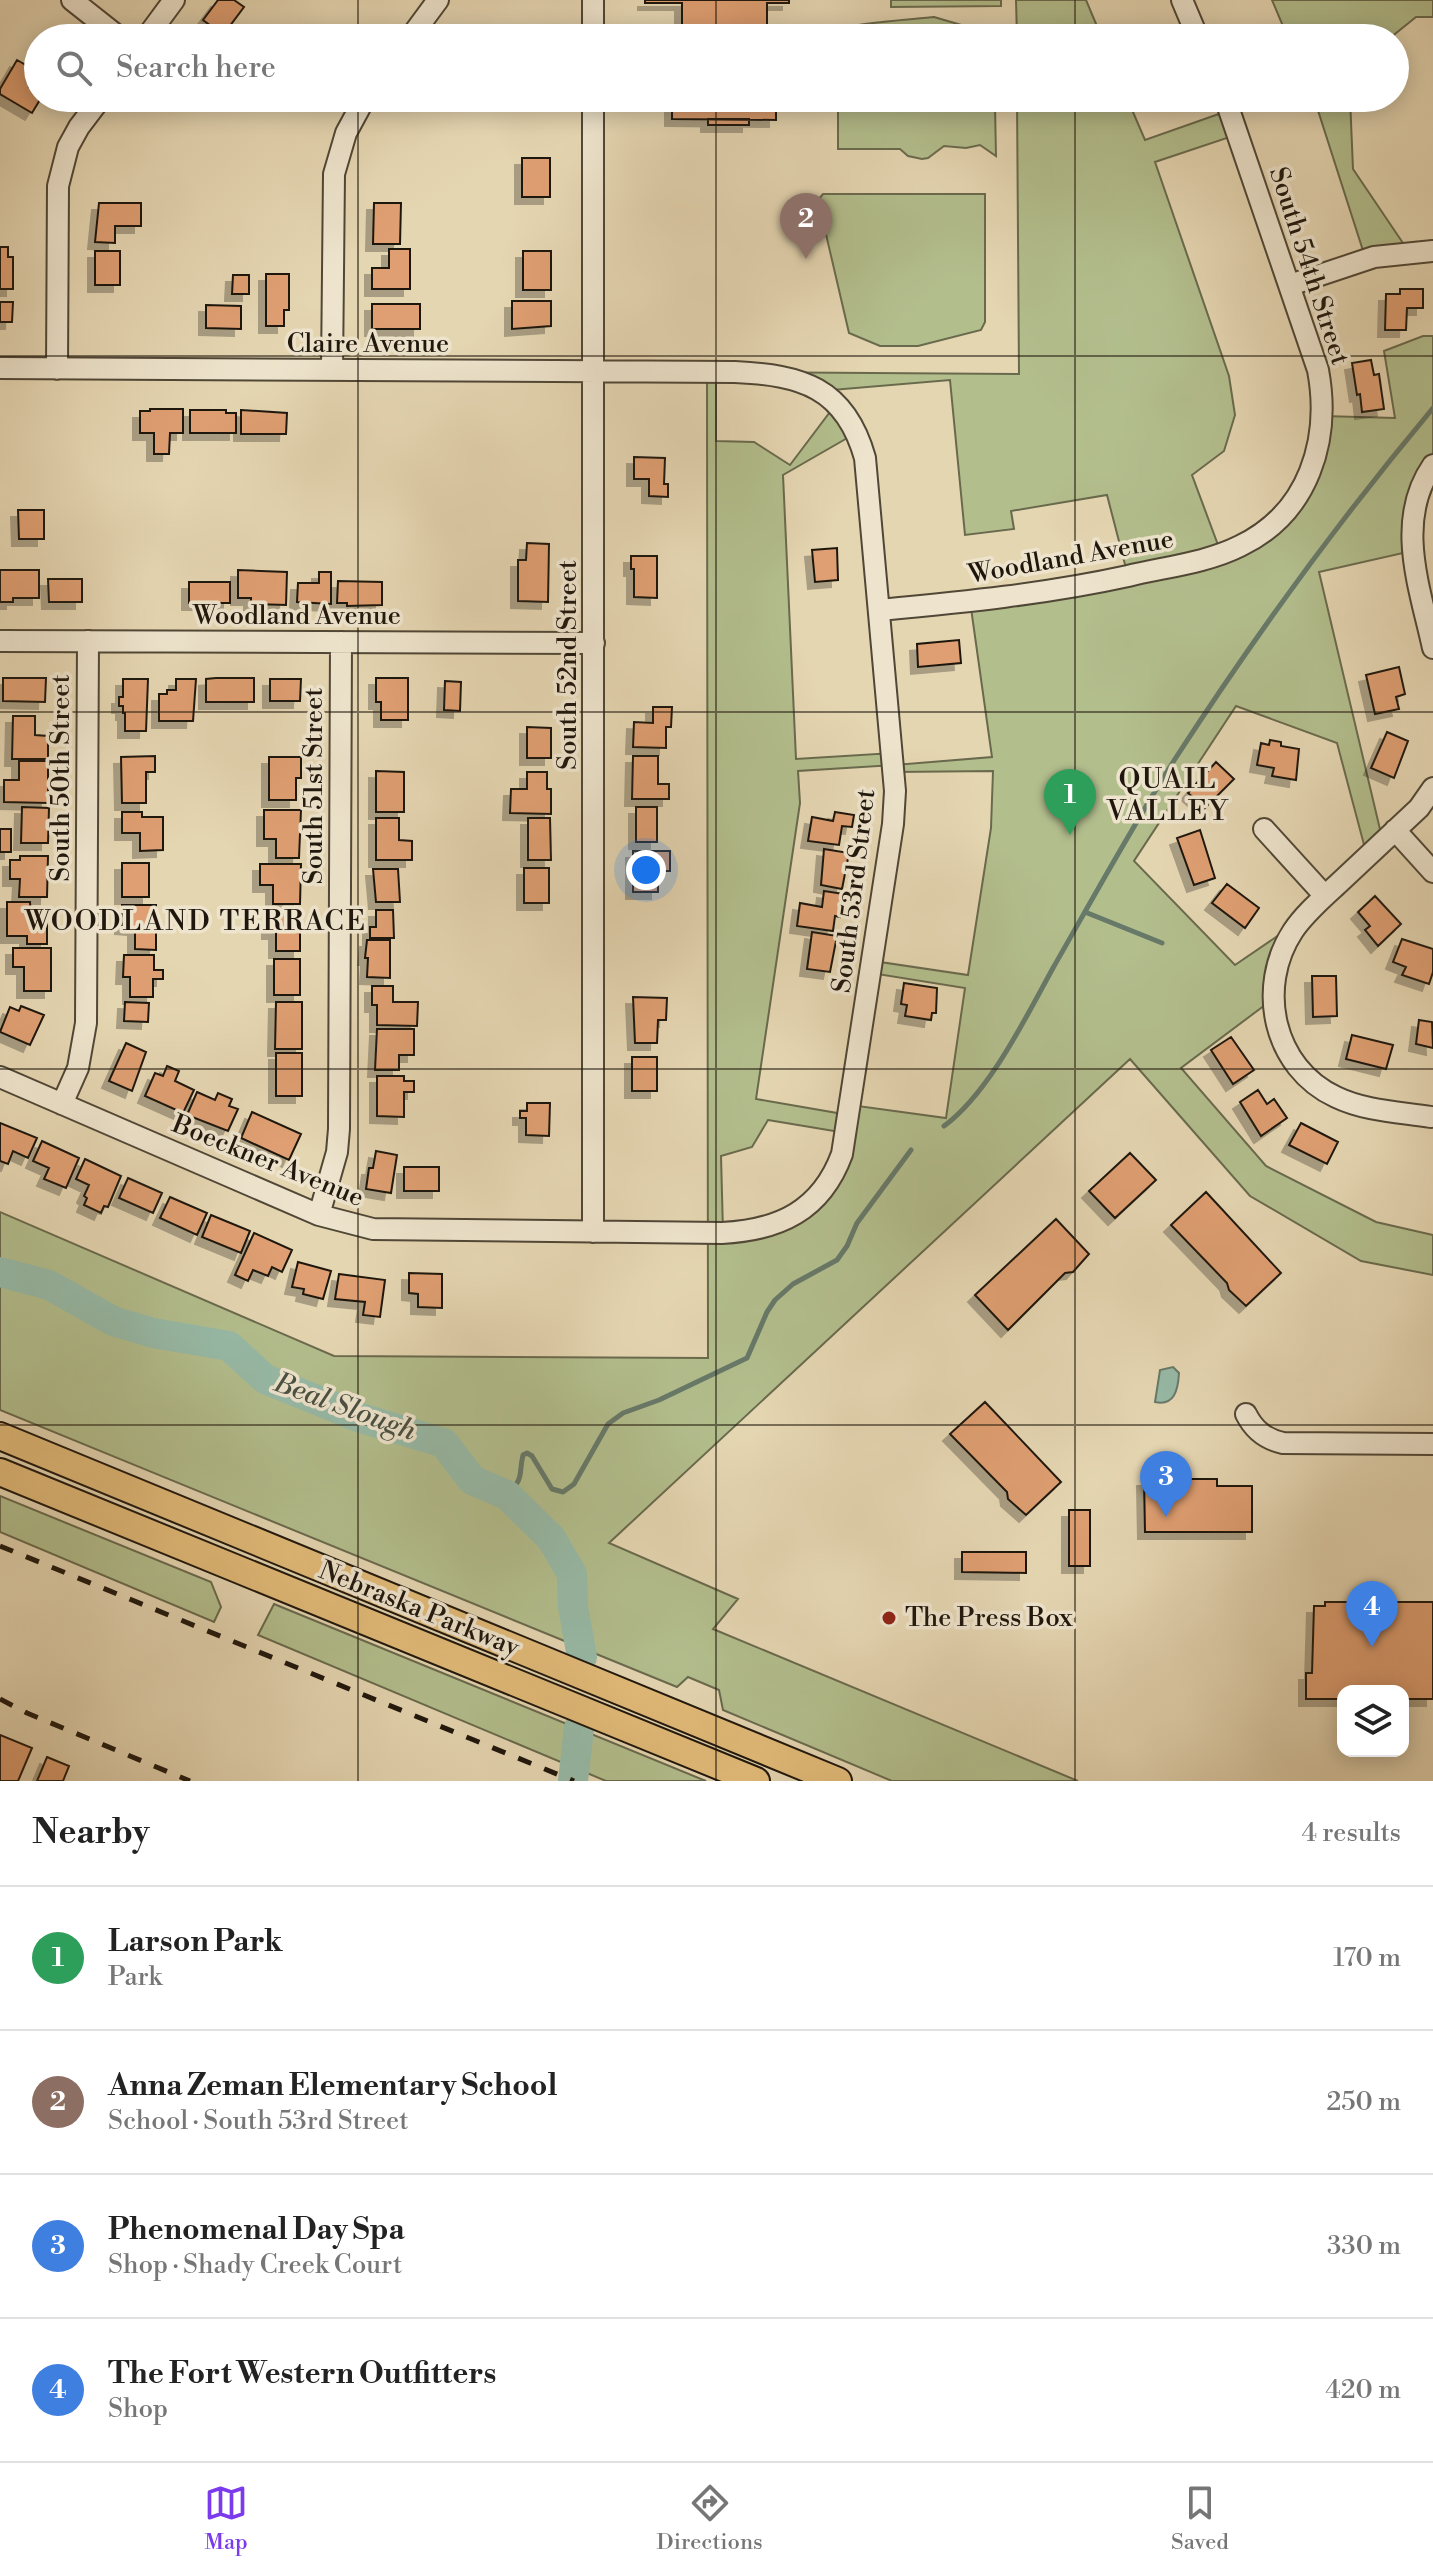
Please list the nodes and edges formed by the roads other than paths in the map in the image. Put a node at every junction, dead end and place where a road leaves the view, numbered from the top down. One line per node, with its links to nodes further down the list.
1 (72, 0): 6 (street)
2 (174, 0): 7 (street)
3 (438, 0): 8 (street)
4 (593, 0): 9 (street)
5 (1182, 0): 10 (street)
6 (102, 24)
7 (156, 24)
8 (420, 24)
9 (593, 24)
10 (1192, 24)
11 (90, 112): 18 (street)
12 (357, 112): 19 (street)
13 (593, 112): 20 (street, South 52nd Street)
14 (1230, 112): 16 (street, South 54th Street)
15 (1433, 251): 16 (street)
16 (1290, 285): 23 (street, South 54th Street)
17 (0, 368): 18 (street, Claire Avenue)
18 (57, 369): 19 (street, Claire Avenue)
19 (332, 370): 20 (street, Claire Avenue)
20 (594, 370): 21 (street, Claire Avenue); 28 (street, South 52nd Street)
21 (735, 372): 24 (street, South 53rd Street)
22 (1433, 465): 29 (street)
23 (1221, 554): 24 (street, Woodland Avenue)
24 (880, 610): 40 (street, South 53rd Street)
25 (0, 641): 26 (street, Woodland Avenue)
26 (88, 641): 27 (street, Woodland Avenue); 36 (street, South 50th Street)
27 (341, 642): 28 (street, Woodland Avenue); 38 (street, South 51st Street)
28 (594, 643): 39 (street, South 52nd Street)
29 (1433, 648)
30 (1433, 788): 32 (street)
31 (1264, 829): 34 (street)
32 (1395, 830): 33 (street); 34 (street)
33 (1433, 872)
34 (1325, 896): 37 (street)
35 (0, 1077): 36 (street, Boeckner Avenue)
36 (62, 1104): 38 (street, Boeckner Avenue)
37 (1431, 1117)
38 (319, 1215): 39 (street, Boeckner Avenue)
39 (593, 1232): 40 (street, Boeckner Avenue)
40 (722, 1233)
41 (1246, 1414): 43 (street)
42 (0, 1436): 46 (main road, Nebraska Parkway)
43 (1433, 1444)
44 (0, 1472): 45 (main road, Nebraska Parkway)
45 (756, 1781)
46 (838, 1781)

